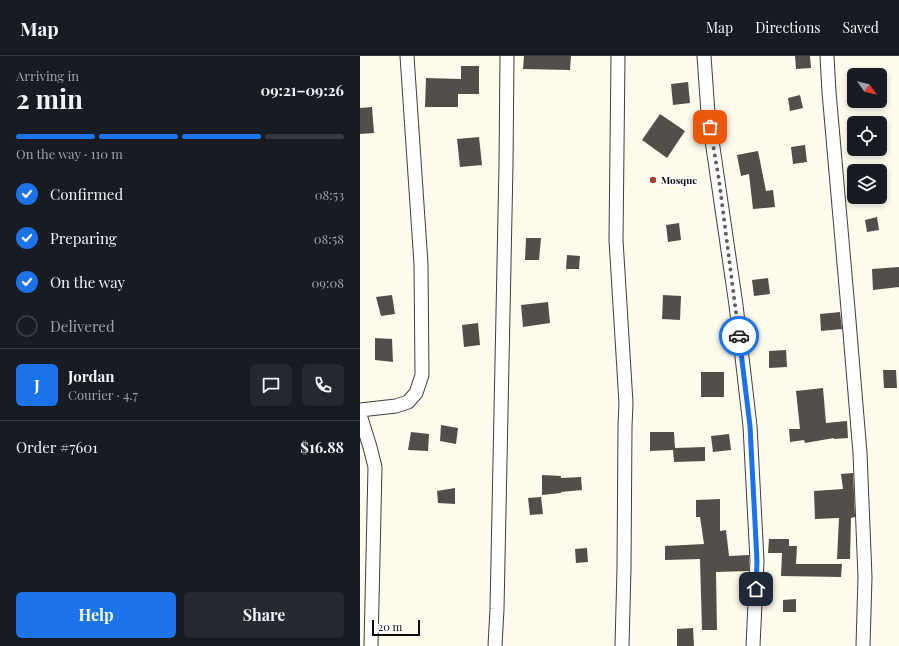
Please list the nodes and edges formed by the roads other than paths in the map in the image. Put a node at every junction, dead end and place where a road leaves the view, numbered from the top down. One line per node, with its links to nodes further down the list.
1 (407, 56): 6 (street)
2 (507, 56): 9 (street)
3 (618, 56): 10 (street)
4 (704, 56): 11 (street)
5 (827, 56): 12 (street)
6 (360, 410)
7 (360, 415): 8 (street)
8 (371, 646)
9 (496, 646)
10 (622, 646)
11 (753, 646)
12 (863, 646)

